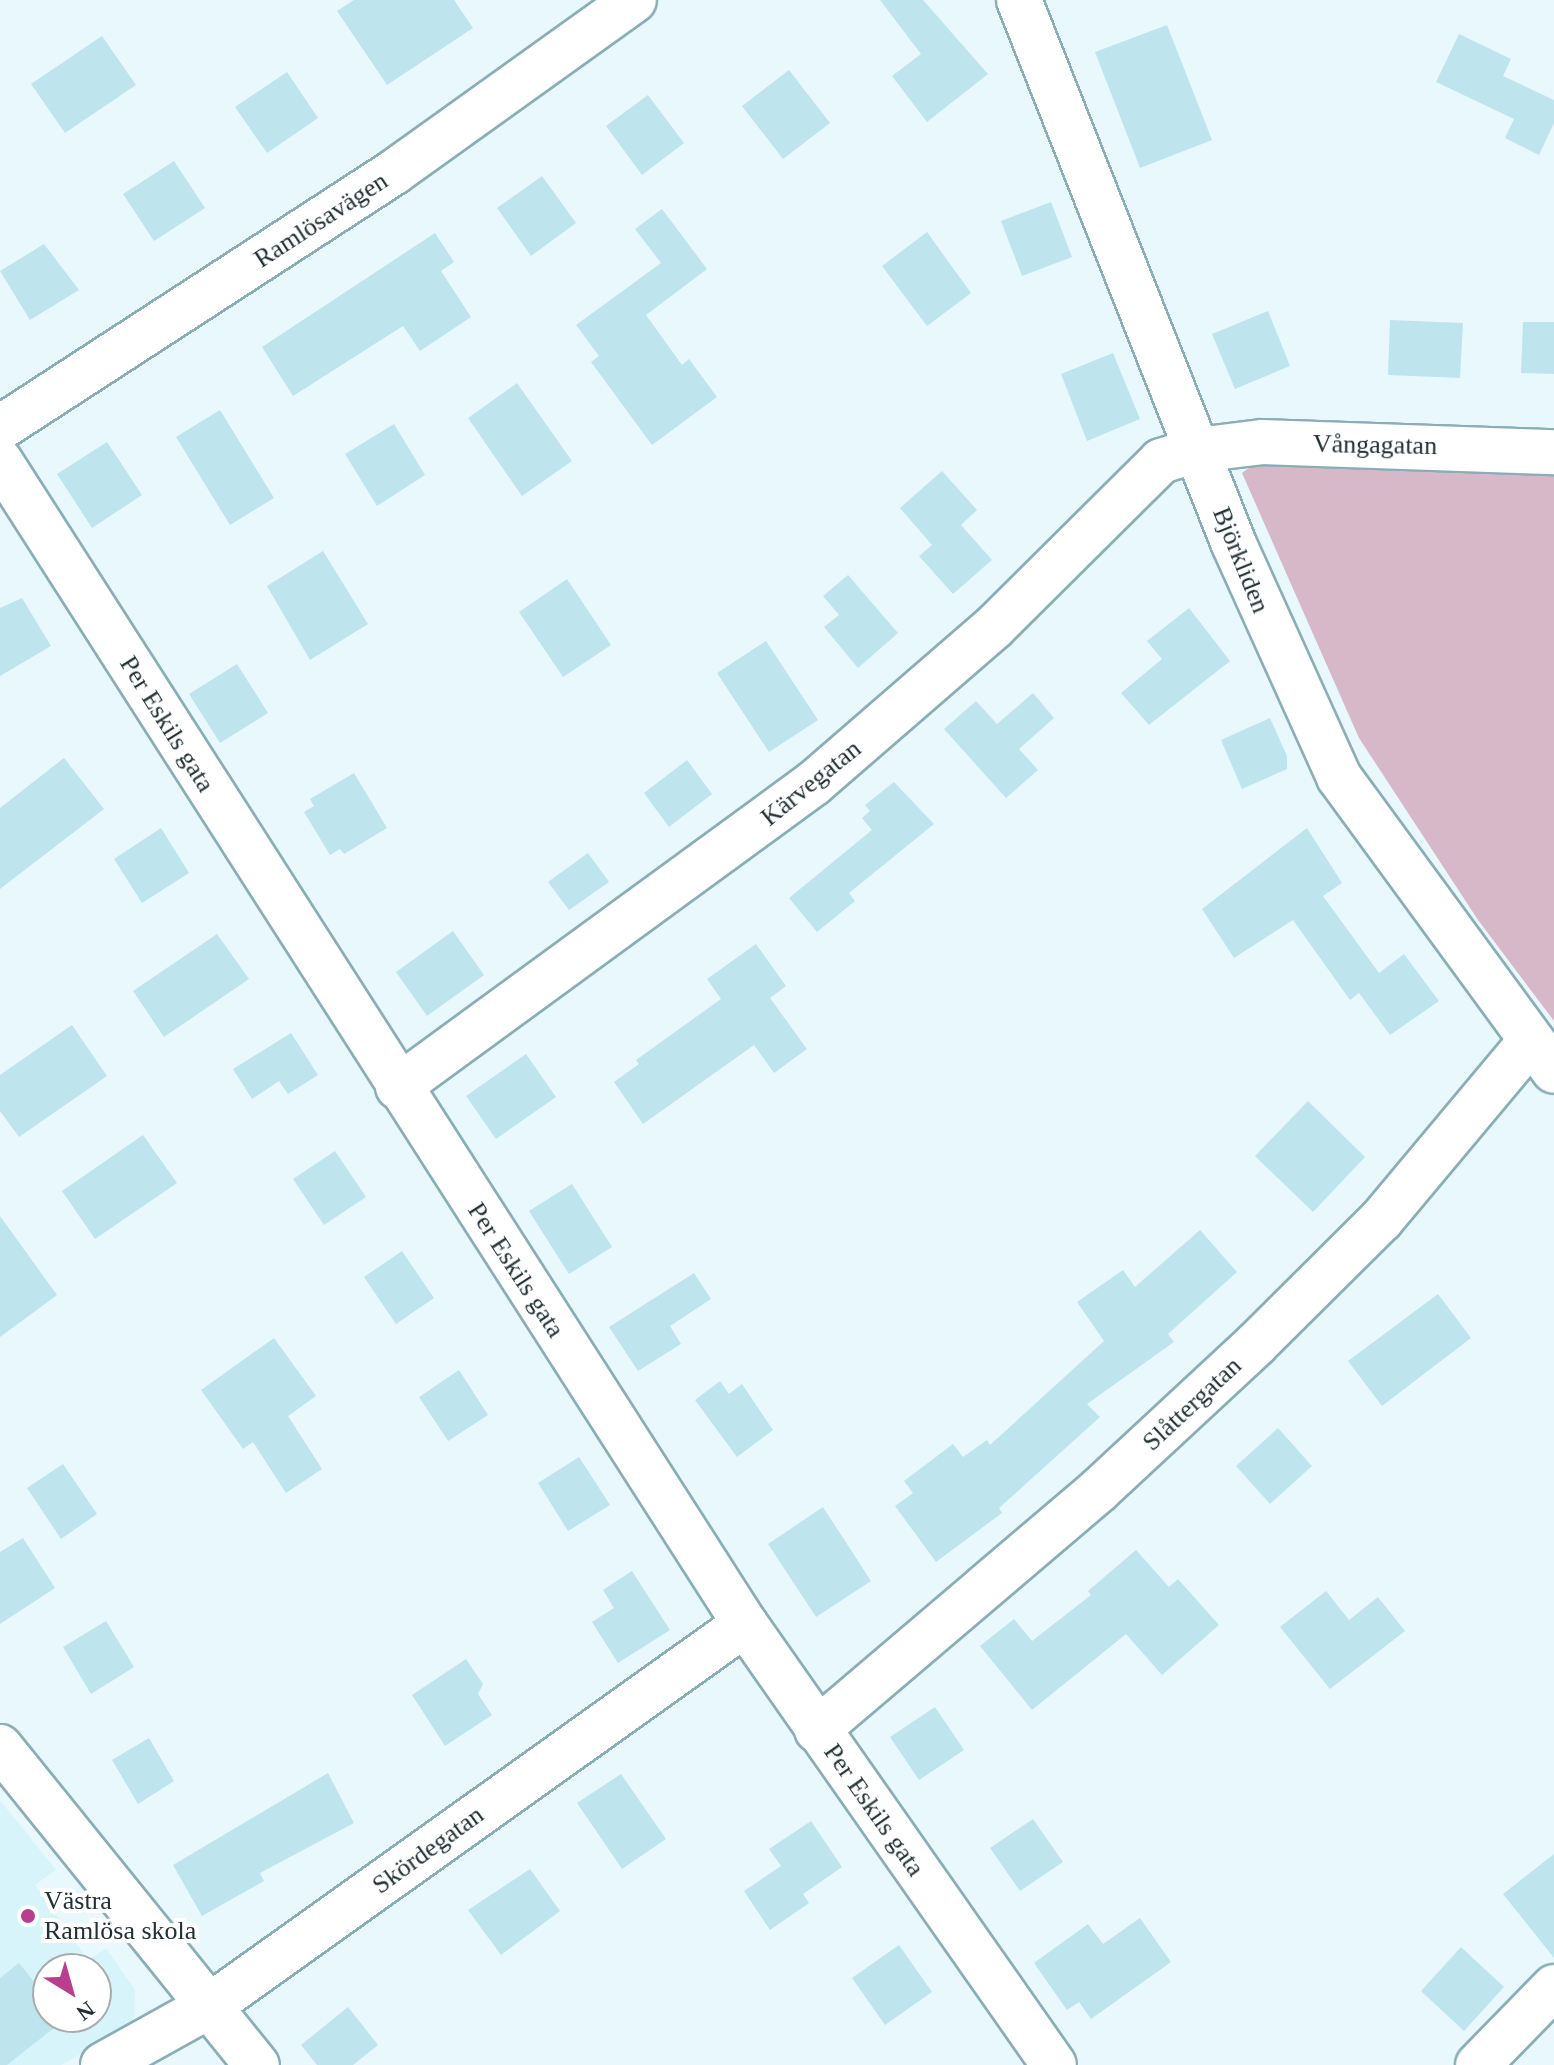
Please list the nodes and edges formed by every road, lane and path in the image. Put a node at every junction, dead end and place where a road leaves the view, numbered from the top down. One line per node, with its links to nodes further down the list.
1 (634, 0): 3 (street, Ramlösavägen)
2 (1019, 0): 4 (street, Björkliden)
3 (6, 413)
4 (1197, 450): 5 (street, Vångagatan); 7 (street, Björkliden); 8 (street, Kärvegatan)
5 (1554, 452)
6 (0, 461): 8 (street, Per Eskils gata)
7 (1542, 1056): 10 (street, Slåttergatan)
8 (398, 1087): 9 (street, Per Eskils gata)
9 (745, 1624): 10 (street, Per Eskils gata); 13 (street, Skördegatan)
10 (817, 1730): 16 (street, Per Eskils gata)
11 (0, 1747): 13 (street)
12 (1554, 1987): 17 (street)
13 (211, 2005): 14 (street, Skördegatan); 15 (street)
14 (103, 2065)
15 (257, 2065)
16 (1054, 2065)
17 (1478, 2065)

